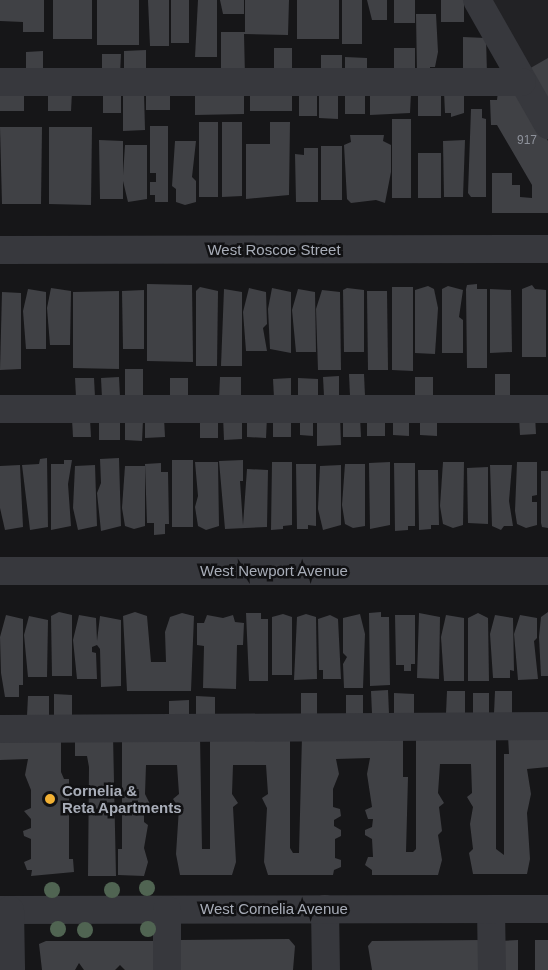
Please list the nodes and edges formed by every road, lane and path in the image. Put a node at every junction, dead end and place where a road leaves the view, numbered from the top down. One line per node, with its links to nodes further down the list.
1 (477, 0): 3 (street)
2 (0, 82): 3 (street)
3 (522, 82): 4 (street)
4 (548, 125)
5 (548, 249): 6 (street, West Roscoe Street)
6 (0, 250)
7 (0, 409): 8 (street)
8 (548, 409)
9 (0, 571): 10 (street, West Newport Avenue)
10 (548, 571)
11 (548, 726): 12 (street)
12 (0, 729)
13 (167, 909): 14 (street, West Cornelia Avenue); 17 (street, West Cornelia Avenue); 19 (street)
14 (325, 909): 15 (street, West Cornelia Avenue); 20 (street)
15 (491, 909): 16 (street, West Cornelia Avenue); 21 (street)
16 (548, 909)
17 (5, 910): 18 (street)
18 (11, 970)
19 (167, 970)
20 (326, 970)
21 (492, 970)

